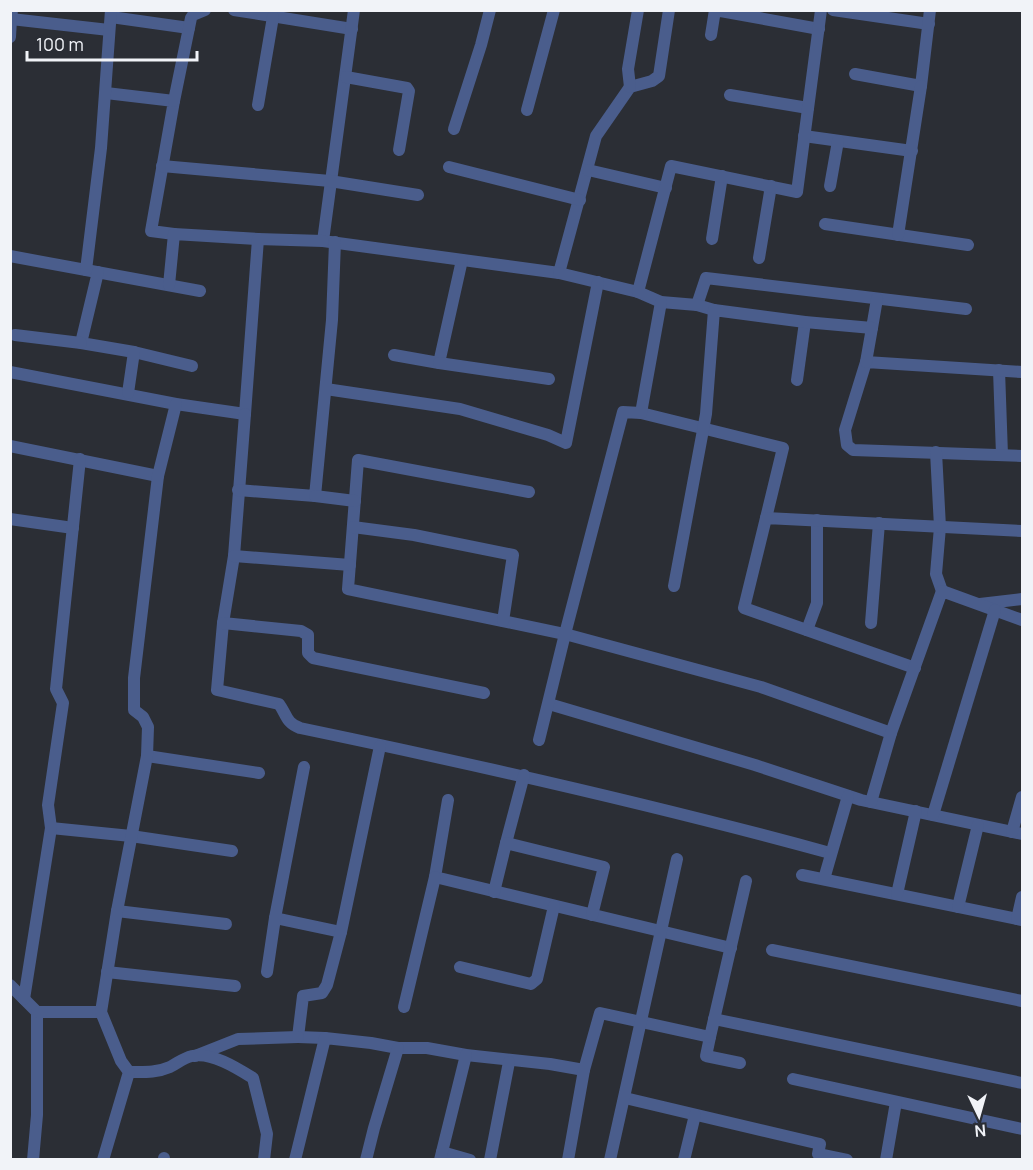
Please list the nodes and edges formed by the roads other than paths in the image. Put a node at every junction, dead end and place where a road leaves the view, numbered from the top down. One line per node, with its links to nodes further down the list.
1 (205, 10): 16 (street)
2 (234, 10): 13 (street)
3 (354, 10): 17 (street)
4 (490, 10): 31 (street)
5 (554, 10): 30 (street)
6 (638, 10): 24 (street)
7 (669, 10): 24 (street)
8 (821, 10): 18 (street)
9 (833, 10): 15 (street)
10 (930, 10): 15 (street)
11 (12, 15): 14 (street); 20 (street)
12 (299, 15): 13 (street); 17 (street)
13 (273, 17): 28 (street)
14 (110, 19): 16 (street); 25 (street)
15 (929, 24): 23 (street)
16 (189, 28): 27 (street)
17 (352, 29): 22 (street)
18 (819, 29): 19 (street); 29 (street)
19 (711, 35)
20 (10, 38)
21 (855, 74): 23 (street)
22 (346, 77): 34 (street); 40 (street)
23 (921, 86): 35 (street)
24 (630, 87): 38 (street)
25 (106, 93): 27 (street); 56 (street)
26 (730, 95): 29 (street)
27 (174, 101): 36 (street)
28 (258, 105)
29 (808, 108): 32 (street)
30 (527, 110)
31 (454, 129)
32 (804, 136): 33 (street); 41 (street)
33 (838, 141): 35 (street); 42 (street)
34 (399, 150)
35 (912, 151): 48 (street)
36 (162, 166): 40 (street); 47 (street)
37 (449, 167): 45 (street)
38 (588, 170): 43 (street); 45 (street)
39 (722, 176): 41 (street); 43 (street); 50 (street)
40 (330, 181): 44 (street); 51 (street)
41 (771, 186): 54 (street)
42 (830, 186)
43 (666, 188): 61 (street)
44 (418, 195)
45 (580, 200): 57 (street)
46 (825, 224): 48 (street)
47 (174, 234): 49 (street); 59 (street)
48 (898, 235): 52 (street)
49 (258, 239): 51 (street); 85 (street)
50 (712, 239)
51 (329, 242): 55 (street); 81 (street)
52 (969, 245)
53 (10, 256): 56 (street)
54 (759, 258)
55 (462, 260): 57 (street); 74 (street)
56 (92, 271): 59 (street); 70 (street)
57 (559, 273): 58 (street)
58 (598, 282): 61 (street); 81 (street)
59 (169, 285): 60 (street)
60 (200, 291)
61 (638, 292): 63 (street)
62 (877, 298): 64 (street); 65 (street); 68 (street)
63 (661, 302): 64 (street); 84 (street)
64 (697, 305): 66 (street)
65 (966, 309)
66 (714, 310): 67 (street); 86 (street)
67 (805, 322): 68 (street); 80 (street)
68 (872, 328): 73 (street)
69 (15, 334): 70 (street)
70 (81, 343): 71 (street)
71 (134, 352): 75 (street); 82 (street)
72 (394, 355): 74 (street)
73 (866, 362): 76 (street); 88 (street)
74 (439, 363): 79 (street)
75 (192, 366)
76 (999, 370): 78 (street); 89 (street)
77 (10, 372): 82 (street)
78 (1023, 372)
79 (549, 379)
80 (797, 380)
81 (326, 388): 95 (street)
82 (128, 393): 83 (street)
83 (176, 404): 85 (street); 92 (street)
84 (641, 413): 86 (street); 117 (street)
85 (245, 414): 93 (street)
86 (704, 430): 97 (street); 107 (street)
87 (10, 446): 91 (street)
88 (936, 452): 89 (street); 102 (street)
89 (1002, 455): 90 (street)
90 (1023, 456)
91 (80, 459): 92 (street); 103 (street)
92 (158, 476): 124 (street)
93 (238, 490): 95 (street); 105 (street)
94 (529, 492): 96 (street)
95 (315, 496): 96 (street)
96 (355, 501): 101 (street)
97 (766, 518): 98 (street); 116 (street)
98 (817, 520): 100 (street); 116 (street)
99 (11, 523): 103 (street)
100 (879, 524): 102 (street); 115 (street)
101 (353, 527): 106 (street); 113 (street)
102 (940, 527): 104 (street); 108 (street)
103 (73, 528): 135 (street)
104 (1023, 531)
105 (234, 556): 106 (street); 114 (street)
106 (350, 566): 113 (street)
107 (674, 586)
108 (942, 591): 110 (street); 118 (street)
109 (1023, 599): 110 (street)
110 (979, 604): 111 (street)
111 (995, 610): 112 (street); 133 (street)
112 (1023, 620)
113 (503, 621): 117 (street)
114 (223, 623): 119 (street); 123 (street)
115 (871, 623)
116 (807, 630): 118 (street)
117 (565, 634): 120 (street); 121 (street)
118 (915, 668): 121 (street)
119 (484, 693)
120 (549, 704): 122 (street); 128 (street)
121 (891, 733): 131 (street)
122 (539, 740)
123 (380, 746): 127 (street); 157 (street)
124 (147, 756): 126 (street); 137 (street)
125 (304, 767): 153 (street)
126 (259, 773)
127 (524, 775): 138 (street); 140 (street)
128 (849, 796): 131 (street); 140 (street)
129 (1023, 797): 136 (street)
130 (448, 800): 143 (street)
131 (871, 802): 132 (street)
132 (916, 811): 133 (street); 147 (street)
133 (933, 815): 134 (street)
134 (978, 825): 136 (street); 150 (street)
135 (51, 828): 137 (street); 165 (street)
136 (1017, 833)
137 (131, 836): 139 (street); 151 (street)
138 (506, 843): 146 (street); 152 (street)
139 (232, 851)
140 (830, 853): 144 (street)
141 (676, 859): 156 (street)
142 (802, 875): 144 (street)
143 (435, 877): 146 (street); 167 (street)
144 (824, 879): 147 (street)
145 (746, 881): 158 (street)
146 (494, 892): 149 (street)
147 (897, 894): 150 (street)
148 (1023, 897): 154 (street)
149 (554, 906): 152 (street); 160 (street)
150 (958, 907): 154 (street)
151 (117, 911): 155 (street); 161 (street)
152 (592, 915): 156 (street)
153 (275, 918): 157 (street); 162 (street)
154 (1020, 920)
155 (226, 924)
156 (660, 931): 158 (street); 171 (street)
157 (341, 933): 172 (street)
158 (731, 948): 170 (street)
159 (772, 950): 166 (street)
160 (460, 967)
161 (107, 972): 164 (street); 169 (street)
162 (267, 972)
163 (10, 986): 165 (street)
164 (235, 986)
165 (24, 999): 168 (street)
166 (1023, 1001)
167 (404, 1007)
168 (37, 1012): 169 (street); 190 (street)
169 (101, 1012): 181 (street)
170 (714, 1019): 173 (street); 183 (street)
171 (641, 1022): 173 (street); 180 (street); 184 (street)
172 (298, 1037): 174 (street); 177 (street)
173 (710, 1037): 179 (street)
174 (325, 1038): 175 (street); 193 (street)
175 (398, 1048): 176 (street); 194 (street)
176 (466, 1055): 178 (street); 188 (street)
177 (195, 1056): 181 (street); 192 (street)
178 (509, 1062): 180 (street); 196 (street)
179 (740, 1063)
180 (584, 1070): 197 (street)
181 (129, 1072): 191 (street)
182 (793, 1080): 185 (street)
183 (1023, 1083)
184 (624, 1098): 186 (street); 198 (street)
185 (896, 1102): 187 (street); 201 (street)
186 (695, 1115): 189 (street); 199 (street)
187 (1023, 1128)
188 (441, 1156): 195 (street)
189 (818, 1157): 200 (street)
190 (33, 1160)
191 (103, 1160)
192 (264, 1160)
193 (296, 1160)
194 (366, 1160)
195 (471, 1160)
196 (490, 1160)
197 (568, 1160)
198 (610, 1160)
199 (684, 1160)
200 (847, 1160)
201 (886, 1160)

